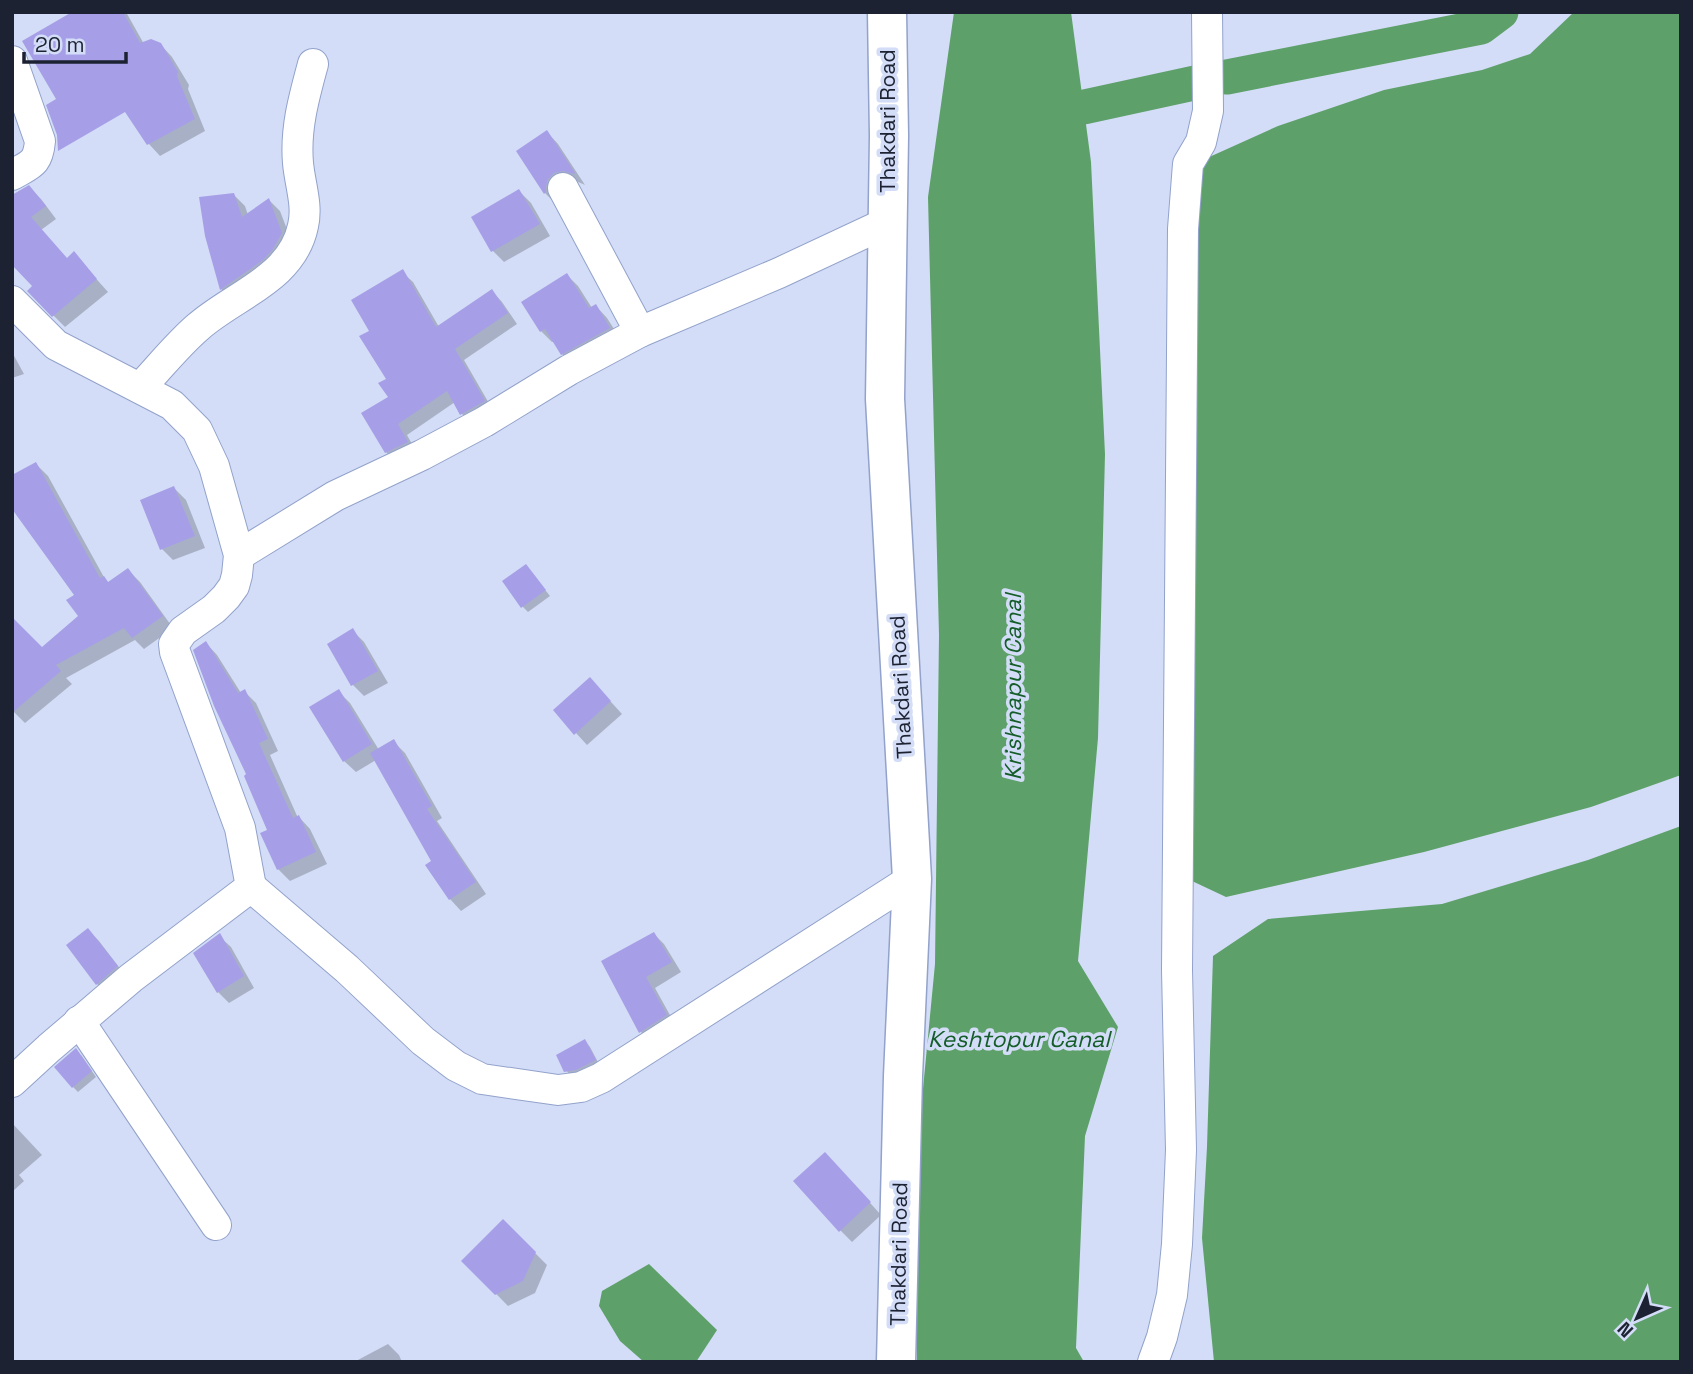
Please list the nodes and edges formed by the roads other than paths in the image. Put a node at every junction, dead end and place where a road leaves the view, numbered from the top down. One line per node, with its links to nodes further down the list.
1 (887, 12): 7 (street, Thakdari Road)
2 (1207, 12): 18 (street)
3 (12, 61): 5 (street)
4 (313, 64): 10 (street)
5 (12, 175)
6 (563, 188): 9 (street)
7 (888, 222): 9 (street); 12 (street, Thakdari Road)
8 (12, 301): 10 (street)
9 (640, 332): 11 (street)
10 (140, 388): 11 (street)
11 (239, 555): 13 (street)
12 (912, 879): 13 (street); 17 (street, Thakdari Road)
13 (251, 887): 14 (street)
14 (79, 1021): 15 (street); 16 (street)
15 (12, 1082)
16 (216, 1224)
17 (896, 1362)
18 (1153, 1362)

